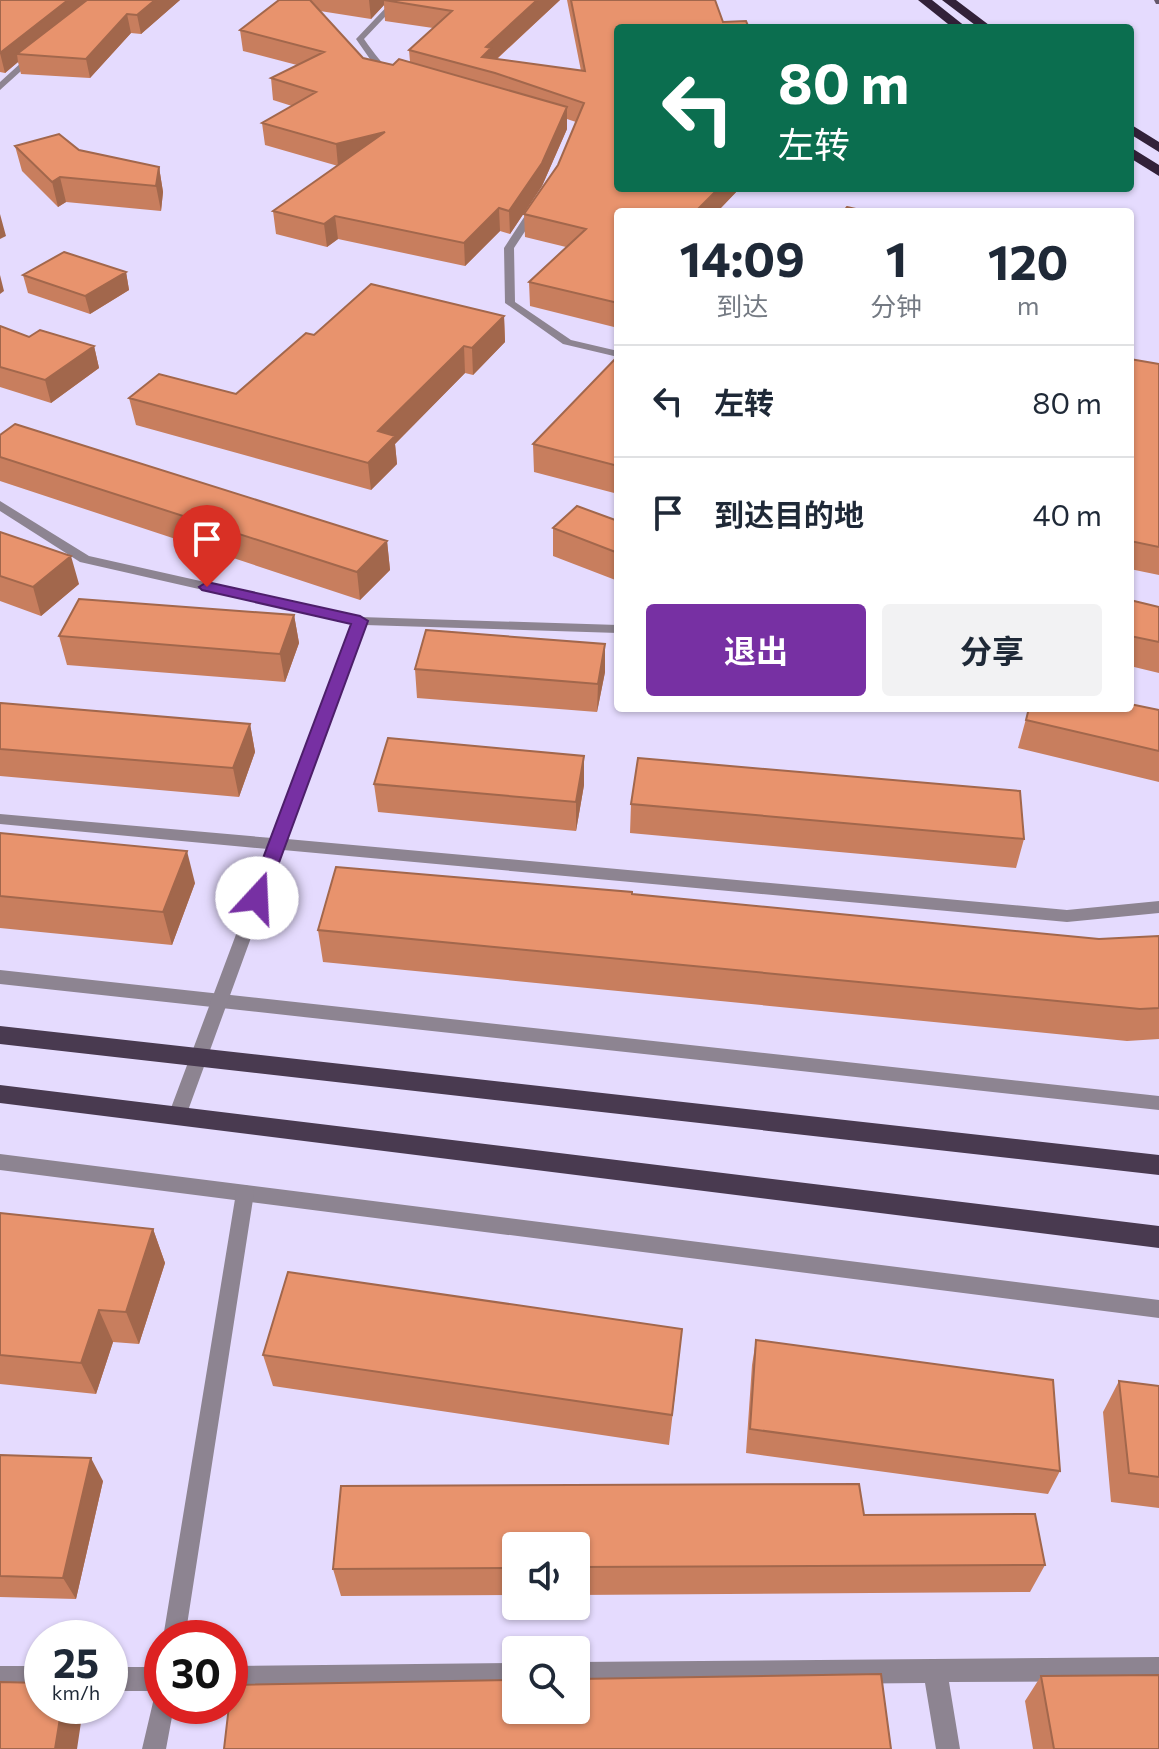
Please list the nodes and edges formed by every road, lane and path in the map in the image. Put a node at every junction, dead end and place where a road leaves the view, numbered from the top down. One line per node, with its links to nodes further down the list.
1 (397, 0): 7 (street)
2 (948, 0): 5 (highway)
3 (925, 2): 4 (highway)
4 (955, 24)
5 (981, 24)
6 (43, 48): 8 (street)
7 (410, 77)
8 (0, 87)
9 (1134, 131): 10 (highway)
10 (1159, 148)
11 (1134, 154): 12 (highway)
12 (1159, 172)
13 (541, 199): 14 (street)
14 (614, 353)
15 (0, 505): 16 (street)
16 (360, 621): 17 (street); 19 (street)
17 (614, 629)
18 (0, 819): 19 (street)
19 (276, 847): 20 (street); 22 (street)
20 (1159, 907)
21 (0, 977): 22 (street)
22 (219, 1001): 24 (street); 26 (street)
23 (0, 1035): 24 (main road)
24 (198, 1056): 27 (street); 29 (main road)
25 (0, 1094): 27 (main road)
26 (1159, 1103)
27 (177, 1116): 31 (main road)
28 (0, 1162): 30 (street)
29 (1159, 1165)
30 (245, 1193): 32 (street); 33 (street)
31 (1159, 1237)
32 (1159, 1309)
33 (177, 1620)
34 (1159, 1669): 35 (street)
35 (935, 1671): 36 (street); 43 (street)
36 (590, 1674)
37 (502, 1675): 40 (street)
38 (0, 1678): 39 (street)
39 (24, 1678)
40 (248, 1678)
41 (159, 1724): 42 (street)
42 (154, 1749)
43 (948, 1749)

